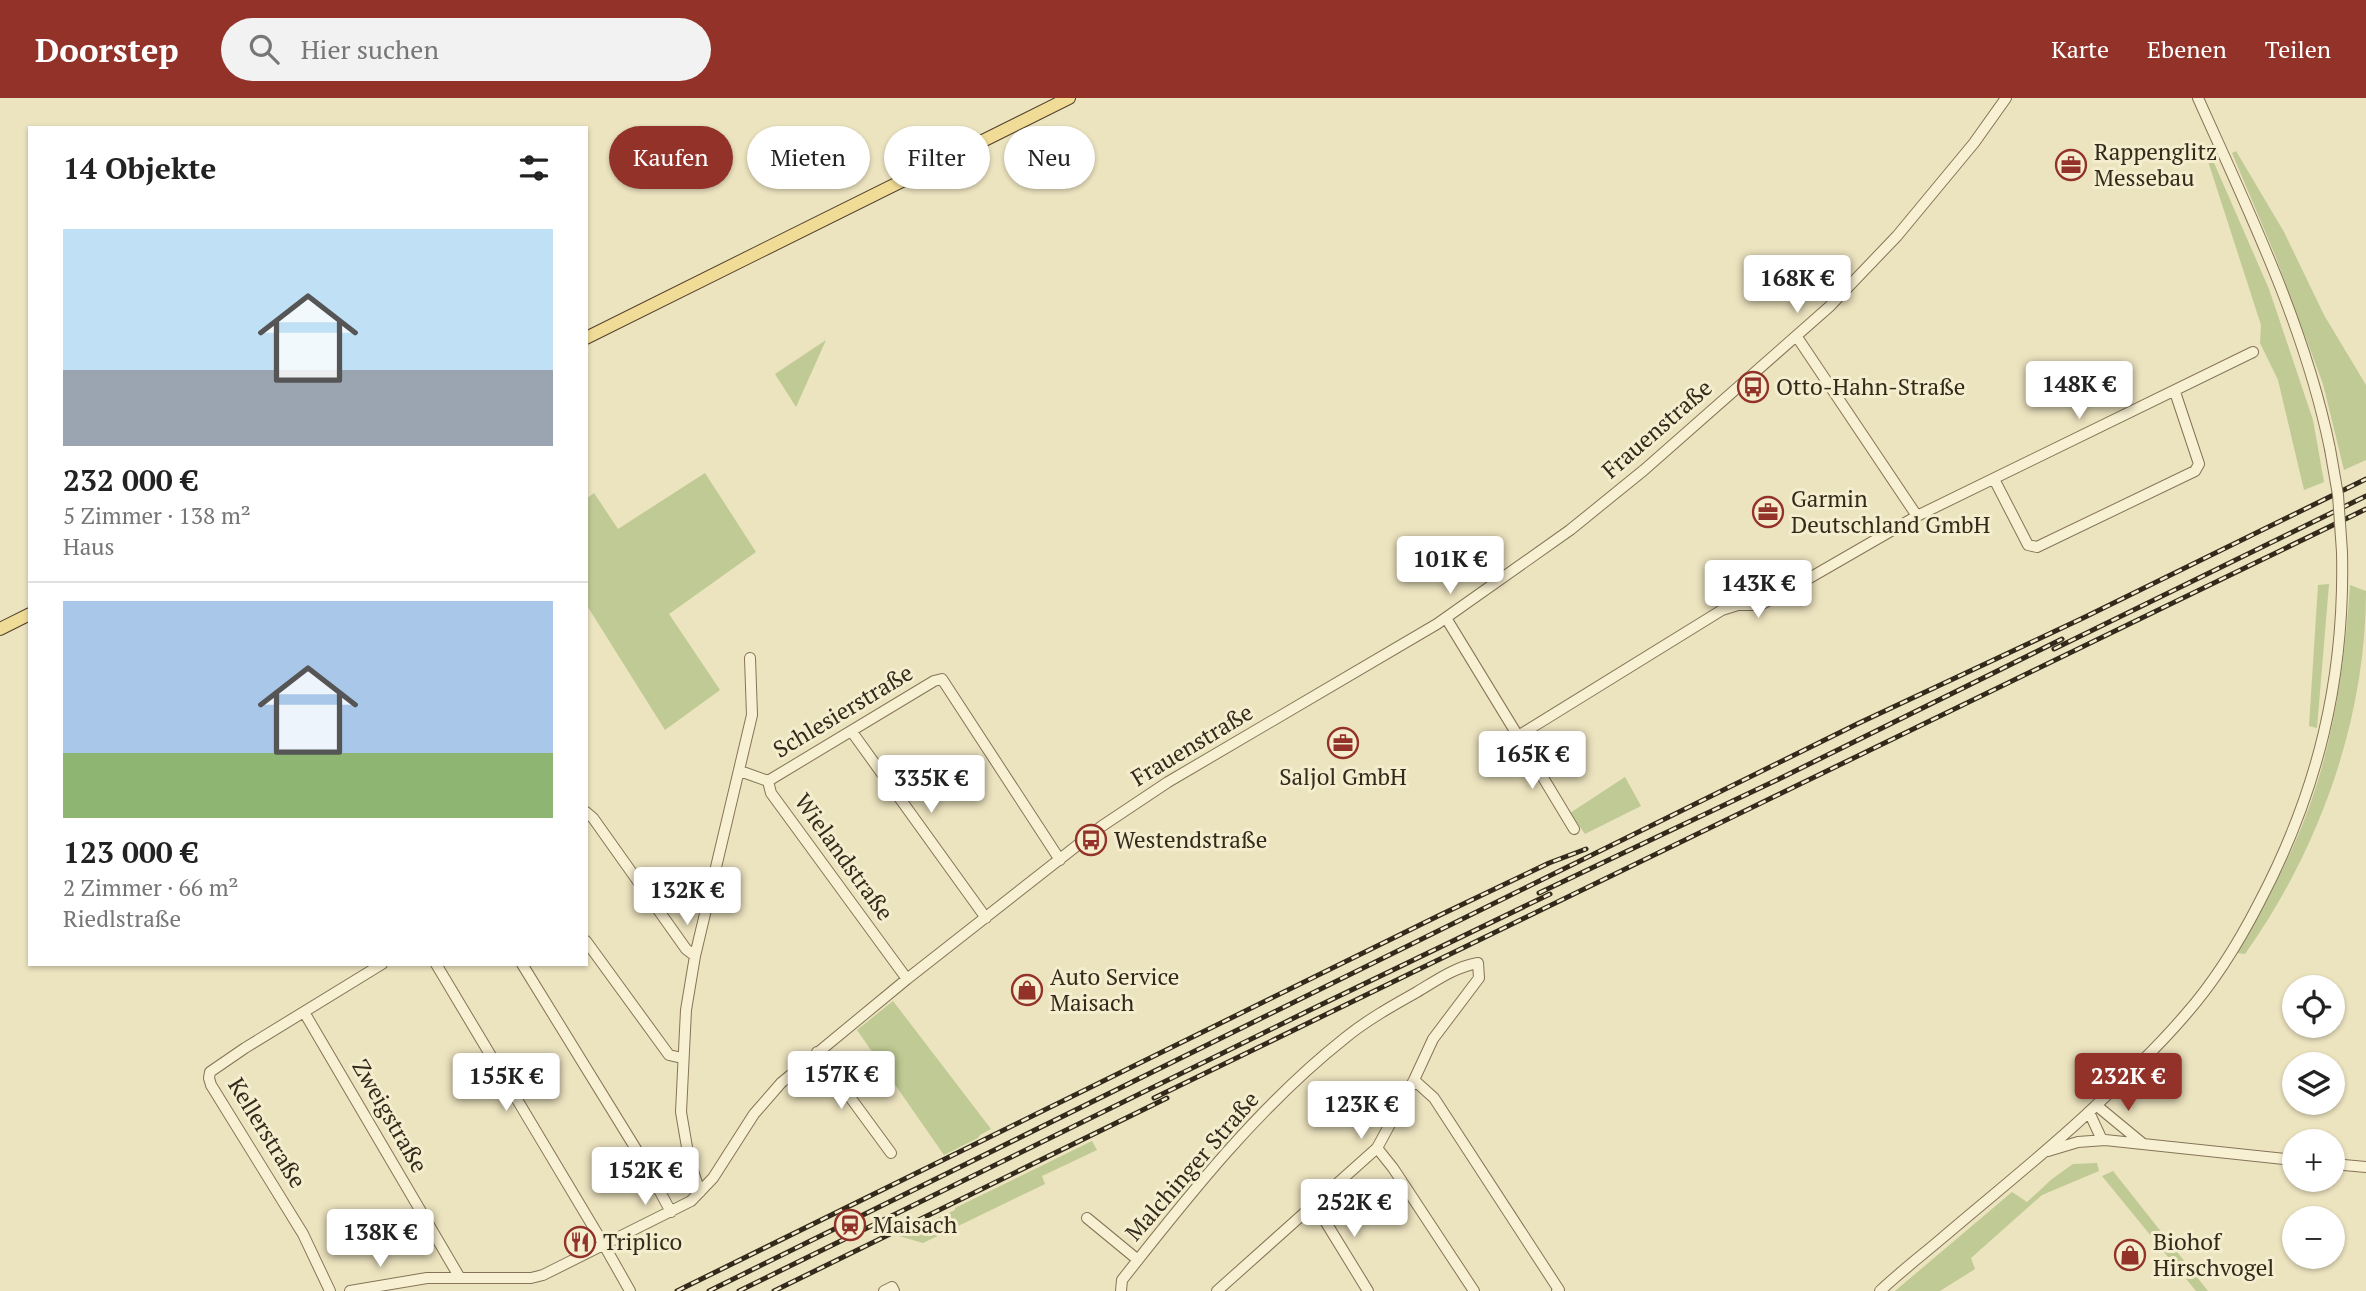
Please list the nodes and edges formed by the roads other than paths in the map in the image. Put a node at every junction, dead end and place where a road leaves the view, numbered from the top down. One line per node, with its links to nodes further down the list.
1 (1069, 98): 4 (main road)
2 (2006, 98): 5 (street, Frauenstraße)
3 (2198, 98): 32 (street, bridge)
4 (588, 337)
5 (1797, 337): 9 (street); 11 (street, Frauenstraße)
6 (2253, 352): 7 (street)
7 (2175, 392): 8 (street); 8 (street)
8 (1994, 479): 9 (street)
9 (1917, 516): 15 (street)
10 (28, 615): 12 (main road)
11 (1446, 618): 15 (street); 20 (street, Frauenstraße)
12 (0, 629)
13 (750, 658): 16 (street)
14 (852, 732): 17 (street, Schlesierstraße); 20 (street, Schlesierstraße); 21 (street)
15 (1518, 736): 19 (street)
16 (740, 771): 17 (street, Wielandstraße); 23 (street)
17 (768, 781): 27 (street, Wielandstraße)
18 (588, 814): 23 (street)
19 (1574, 829)
20 (1060, 860): 21 (street, Frauenstraße)
21 (986, 918): 27 (street, Frauenstraße)
22 (588, 944): 30 (street)
23 (695, 956): 30 (street)
24 (379, 966): 28 (street)
25 (437, 966): 45 (street)
26 (523, 966): 43 (street)
27 (907, 979): 29 (street, Frauenstraße)
28 (304, 1012): 47 (street, Zweigstraße); 50 (street, Kellerstraße)
29 (817, 1052): 36 (street); 41 (street, Frauenstraße)
30 (682, 1058): 41 (street)
31 (1414, 1080): 35 (street); 46 (street, Malchinger Straße); 49 (street)
32 (2093, 1108): 33 (street); 34 (street); 37 (street)
33 (2102, 1140): 34 (street); 37 (street)
34 (2142, 1143): 38 (street)
35 (1377, 1148): 42 (street); 59 (street)
36 (891, 1153)
37 (2039, 1155): 60 (street)
38 (2282, 1159)
39 (2345, 1165): 40 (street)
40 (2366, 1167)
41 (701, 1192): 43 (street, Frauenstraße)
42 (1314, 1203): 57 (street); 58 (street)
43 (670, 1212): 45 (street, Frauenstraße)
44 (1087, 1218): 46 (street)
45 (604, 1245): 47 (street, Frauenstraße); 53 (street)
46 (1138, 1260): 56 (street, Malchinger Straße)
47 (460, 1278): 48 (street, Frauenstraße)
48 (412, 1280): 51 (street, Frauenstraße); 52 (street)
49 (1558, 1290)
50 (330, 1291)
51 (350, 1291)
52 (418, 1291)
53 (629, 1291)
54 (884, 1291): 55 (street)
55 (894, 1291)
56 (1121, 1291)
57 (1217, 1291)
58 (1368, 1291)
59 (1474, 1291)
60 (1880, 1291)

